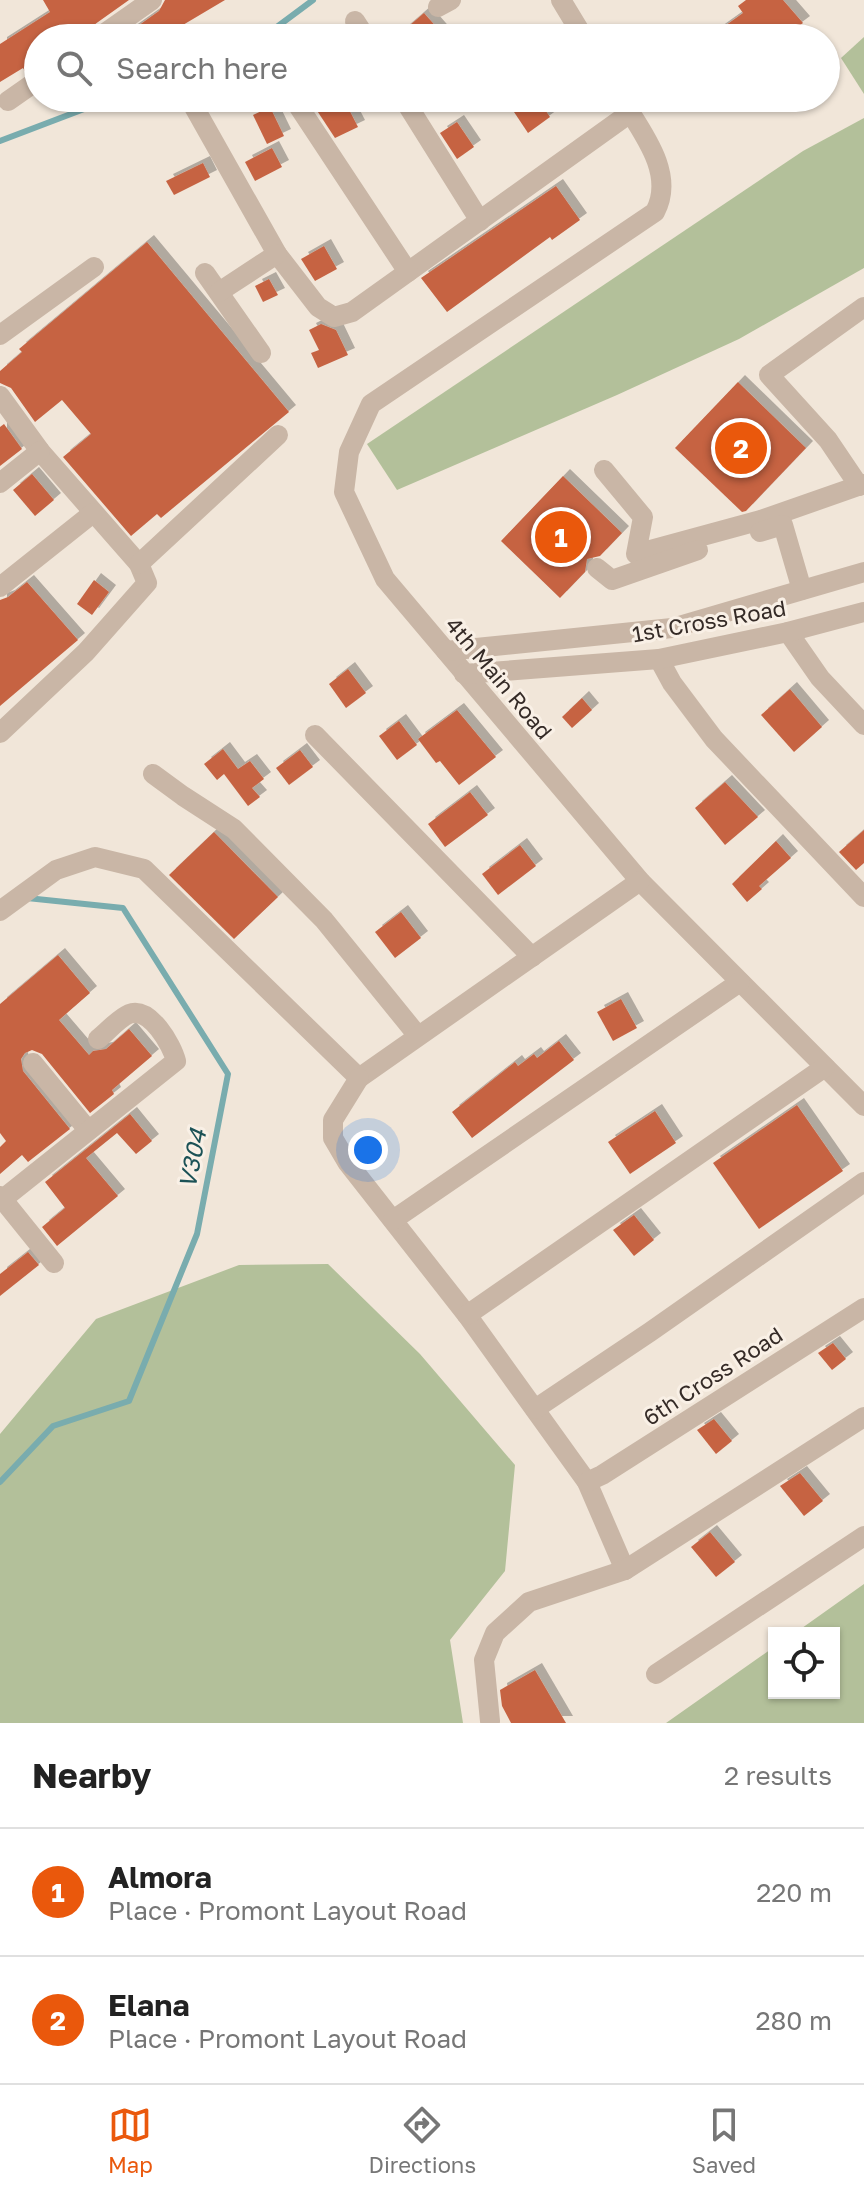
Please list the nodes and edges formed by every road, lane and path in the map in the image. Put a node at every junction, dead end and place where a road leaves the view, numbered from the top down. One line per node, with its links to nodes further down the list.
1 (152, 0): 3 (street)
2 (561, 0): 4 (street)
3 (118, 24)
4 (576, 24)
5 (24, 90): 6 (street)
6 (8, 101)
7 (197, 112): 13 (street)
8 (302, 112): 15 (street)
9 (412, 112): 12 (street)
10 (618, 112): 12 (street)
11 (630, 112): 35 (street, 4th Main Road)
12 (480, 221): 15 (street)
13 (277, 254): 15 (street); 17 (street)
14 (94, 267): 19 (street)
15 (408, 272)
16 (205, 273): 17 (street)
17 (219, 292): 20 (street)
18 (864, 307): 26 (street)
19 (0, 335)
20 (261, 353)
21 (0, 396): 23 (street)
22 (278, 435): 28 (street)
23 (40, 451): 25 (street); 27 (street)
24 (604, 470): 26 (street)
25 (0, 483)
26 (862, 485)
27 (93, 513): 28 (street); 31 (street)
28 (139, 564): 39 (street)
29 (597, 568): 32 (street)
30 (864, 572): 32 (street)
31 (0, 587)
32 (802, 590): 35 (street)
33 (864, 612): 34 (street, 1st Cross Road)
34 (788, 632): 36 (street, 1st Cross Road); 38 (street)
35 (446, 651): 37 (street, 4th Main Road)
36 (659, 659): 37 (street, 1st Cross Road); 43 (street)
37 (464, 674): 42 (street, 4th Main Road)
38 (864, 725)
39 (0, 733)
40 (315, 735): 45 (street)
41 (153, 774): 47 (street)
42 (640, 881): 45 (street); 46 (street, 4th Main Road)
43 (864, 897)
44 (1, 911): 51 (street)
45 (532, 957): 47 (street)
46 (740, 982): 50 (street, 4th Main Road); 56 (street)
47 (418, 1036): 51 (street)
48 (98, 1039): 53 (street)
49 (33, 1063): 53 (street)
50 (825, 1067): 52 (street, 4th Main Road); 59 (street)
51 (359, 1078): 56 (street)
52 (864, 1106)
53 (88, 1130): 55 (street)
54 (864, 1182): 60 (street)
55 (1, 1198): 57 (street)
56 (393, 1220): 59 (street)
57 (54, 1263)
58 (864, 1308): 62 (street, 6th Cross Road)
59 (467, 1315): 60 (street)
60 (535, 1409): 62 (street)
61 (860, 1427): 64 (street)
62 (587, 1482): 64 (street)
63 (864, 1536): 65 (street)
64 (625, 1570): 66 (street)
65 (656, 1674)
66 (490, 1721)

